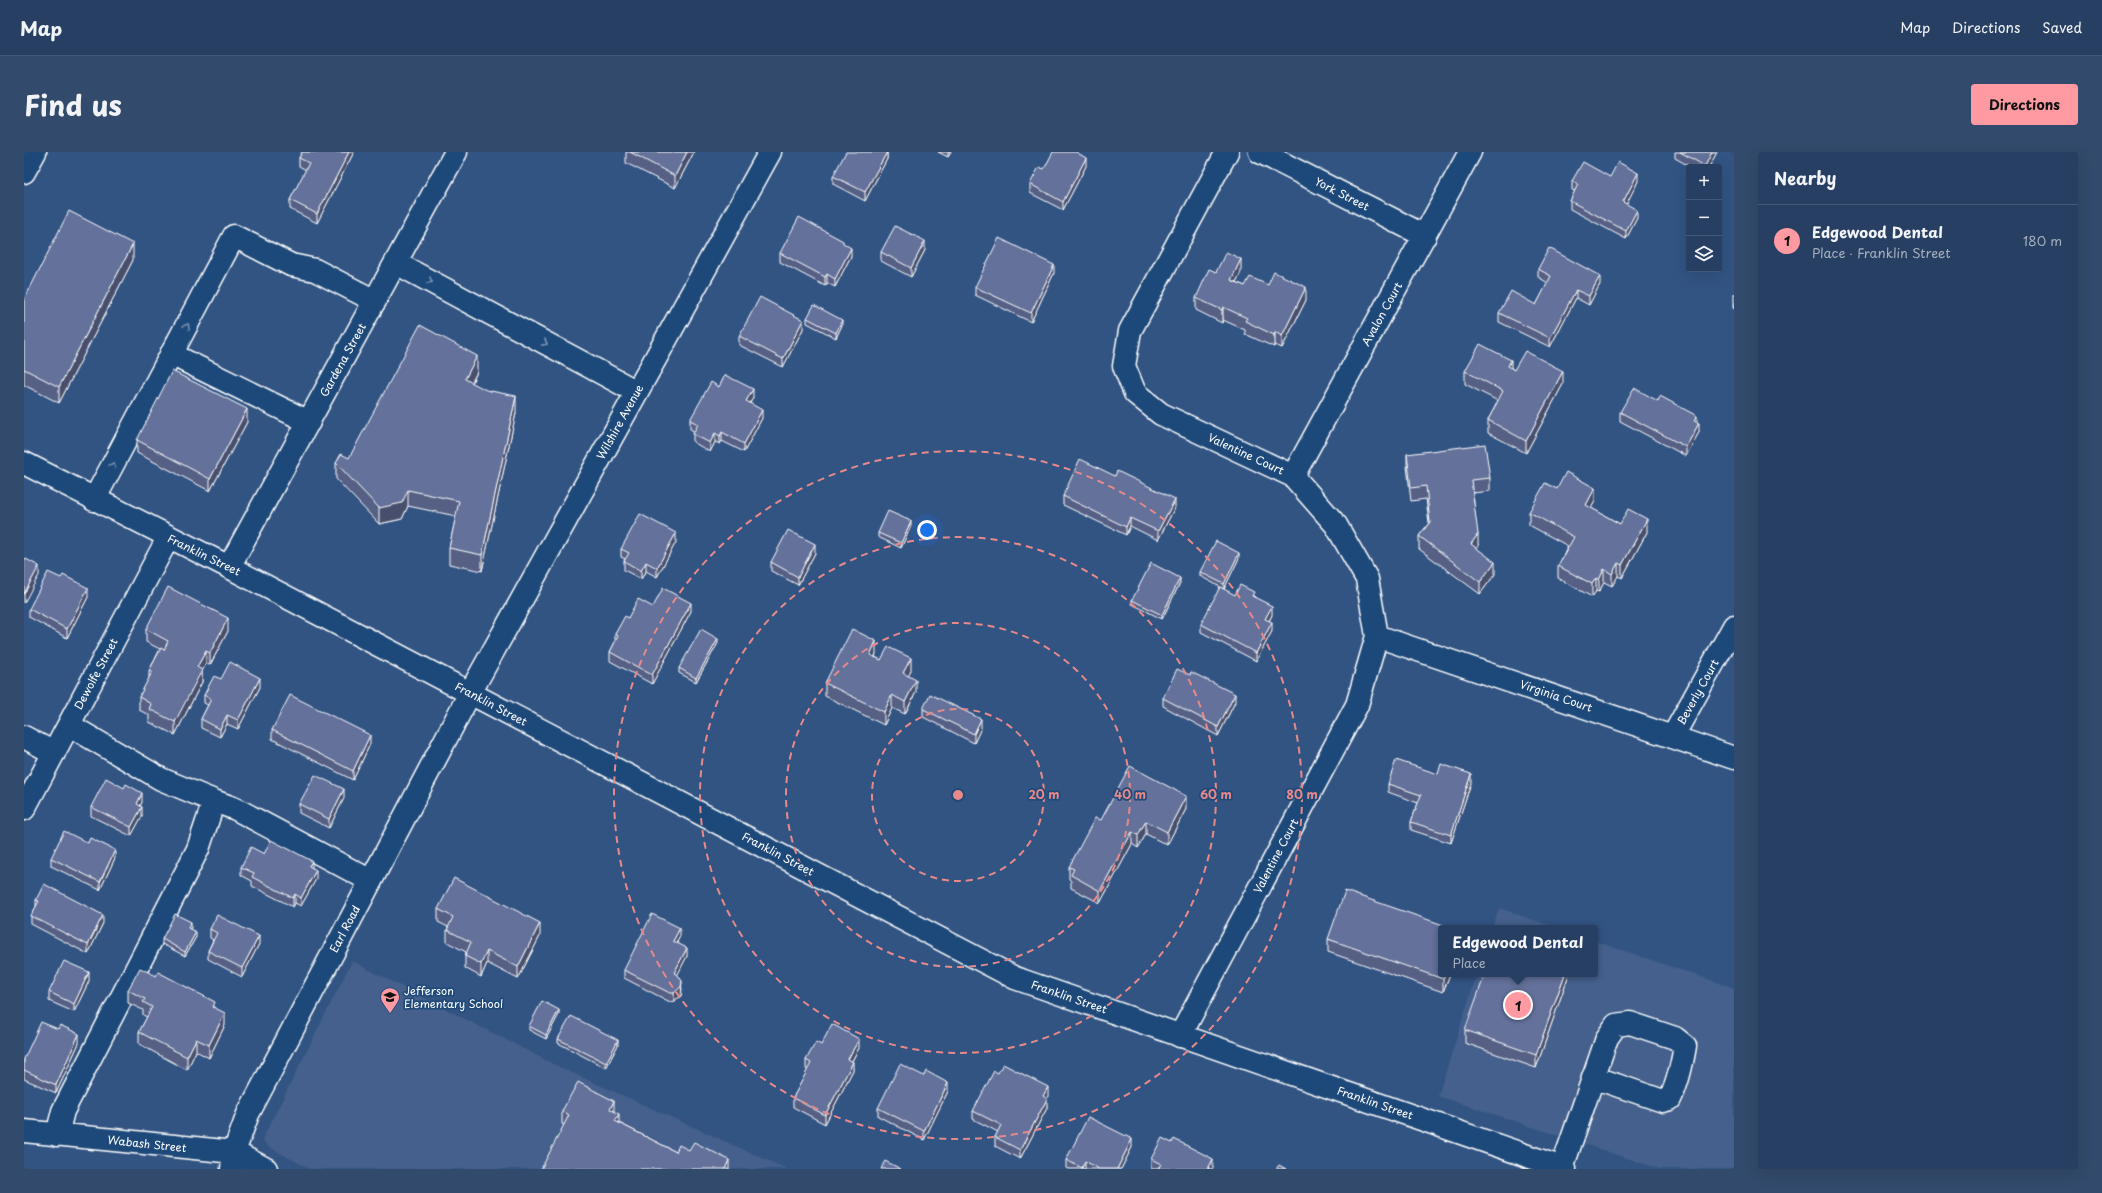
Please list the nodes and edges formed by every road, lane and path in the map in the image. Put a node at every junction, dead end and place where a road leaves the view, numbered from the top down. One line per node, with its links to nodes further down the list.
1 (456, 152): 7 (street, Gardena Street)
2 (770, 152): 10 (street, Wilshire Avenue)
3 (1227, 152): 13 (street, Valentine Court)
4 (1260, 152): 6 (street, York Street)
5 (1470, 152): 6 (street, Avalon Court)
6 (1425, 236): 13 (street, Avalon Court)
7 (396, 263): 8 (street, Gardena Street); 10 (street, one-way to 10)
8 (375, 301): 9 (street, one-way to 8); 11 (street, Gardena Street)
9 (171, 354): 11 (street); 14 (street, one-way to 9)
10 (637, 392): 19 (street, Wilshire Avenue)
11 (309, 422): 16 (street, Gardena Street)
12 (24, 463): 14 (street, Franklin Street)
13 (1293, 476): 18 (street, Valentine Court)
14 (94, 500): 15 (street, Franklin Street)
15 (168, 538): 16 (street, Franklin Street); 20 (street, Dewolfe Street)
16 (229, 567): 19 (street, Franklin Street)
17 (1734, 626): 21 (street, Beverly Court)
18 (1377, 636): 21 (street, Virginia Court); 28 (street, Valentine Court)
19 (470, 693): 27 (street, Earl Road); 28 (street, Franklin Street)
20 (69, 725): 23 (street, Dewolfe Street); 25 (street)
21 (1673, 736): 24 (street, Virginia Court)
22 (24, 737): 23 (street)
23 (54, 753): 26 (street, Dewolfe Street)
24 (1734, 758)
25 (214, 801): 27 (street); 31 (street)
26 (24, 809)
27 (371, 881): 32 (street, Earl Road)
28 (1180, 1036): 33 (street, Franklin Street)
29 (1593, 1077): 33 (street)
30 (24, 1131): 31 (street, Wabash Street)
31 (57, 1135): 32 (street, Wabash Street)
32 (233, 1161): 34 (street, Wabash Street)
33 (1564, 1168)
34 (266, 1169)

